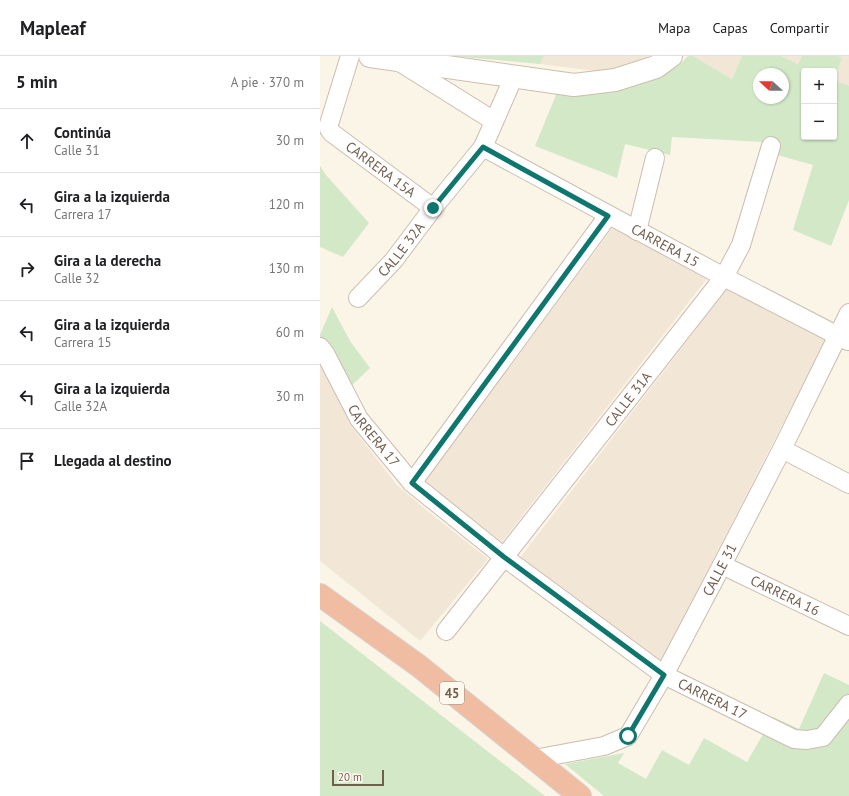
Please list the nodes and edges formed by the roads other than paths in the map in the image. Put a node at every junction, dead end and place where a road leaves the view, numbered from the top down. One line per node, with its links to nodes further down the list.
1 (350, 56): 10 (street, CARRERA 15A)
2 (370, 56): 4 (street)
3 (671, 56): 5 (street)
4 (397, 60): 5 (street); 6 (street)
5 (514, 76): 6 (street, CALLE 32A)
6 (494, 121): 8 (street, CALLE 32A)
7 (771, 146): 13 (street, CALLE 31A)
8 (483, 147): 10 (street, CALLE 32A); 11 (street, CARRERA 15)
9 (655, 158): 12 (street)
10 (433, 208): 14 (street, CALLE 32A)
11 (608, 216): 12 (street, CARRERA 15); 19 (street)
12 (637, 231): 13 (street, CARRERA 15)
13 (724, 277): 16 (street, CARRERA 15); 21 (street, CALLE 31A)
14 (358, 298)
15 (849, 313): 16 (street, CALLE 31)
16 (843, 339): 18 (street, CALLE 31)
17 (320, 347): 19 (street, CARRERA 17)
18 (782, 449): 20 (street); 22 (street, CALLE 31)
19 (412, 483): 21 (street, CARRERA 17)
20 (849, 484)
21 (504, 557): 25 (street, CALLE 31A); 26 (street, CARRERA 17)
22 (722, 565): 24 (street, CARRERA 16); 26 (street, CALLE 31)
23 (320, 595): 28 (highway, 45)
24 (849, 626)
25 (446, 631)
26 (664, 675): 27 (street, CARRERA 17); 28 (street, CALLE 31)
27 (849, 704)
28 (534, 759): 29 (highway, 45)
29 (580, 796)

